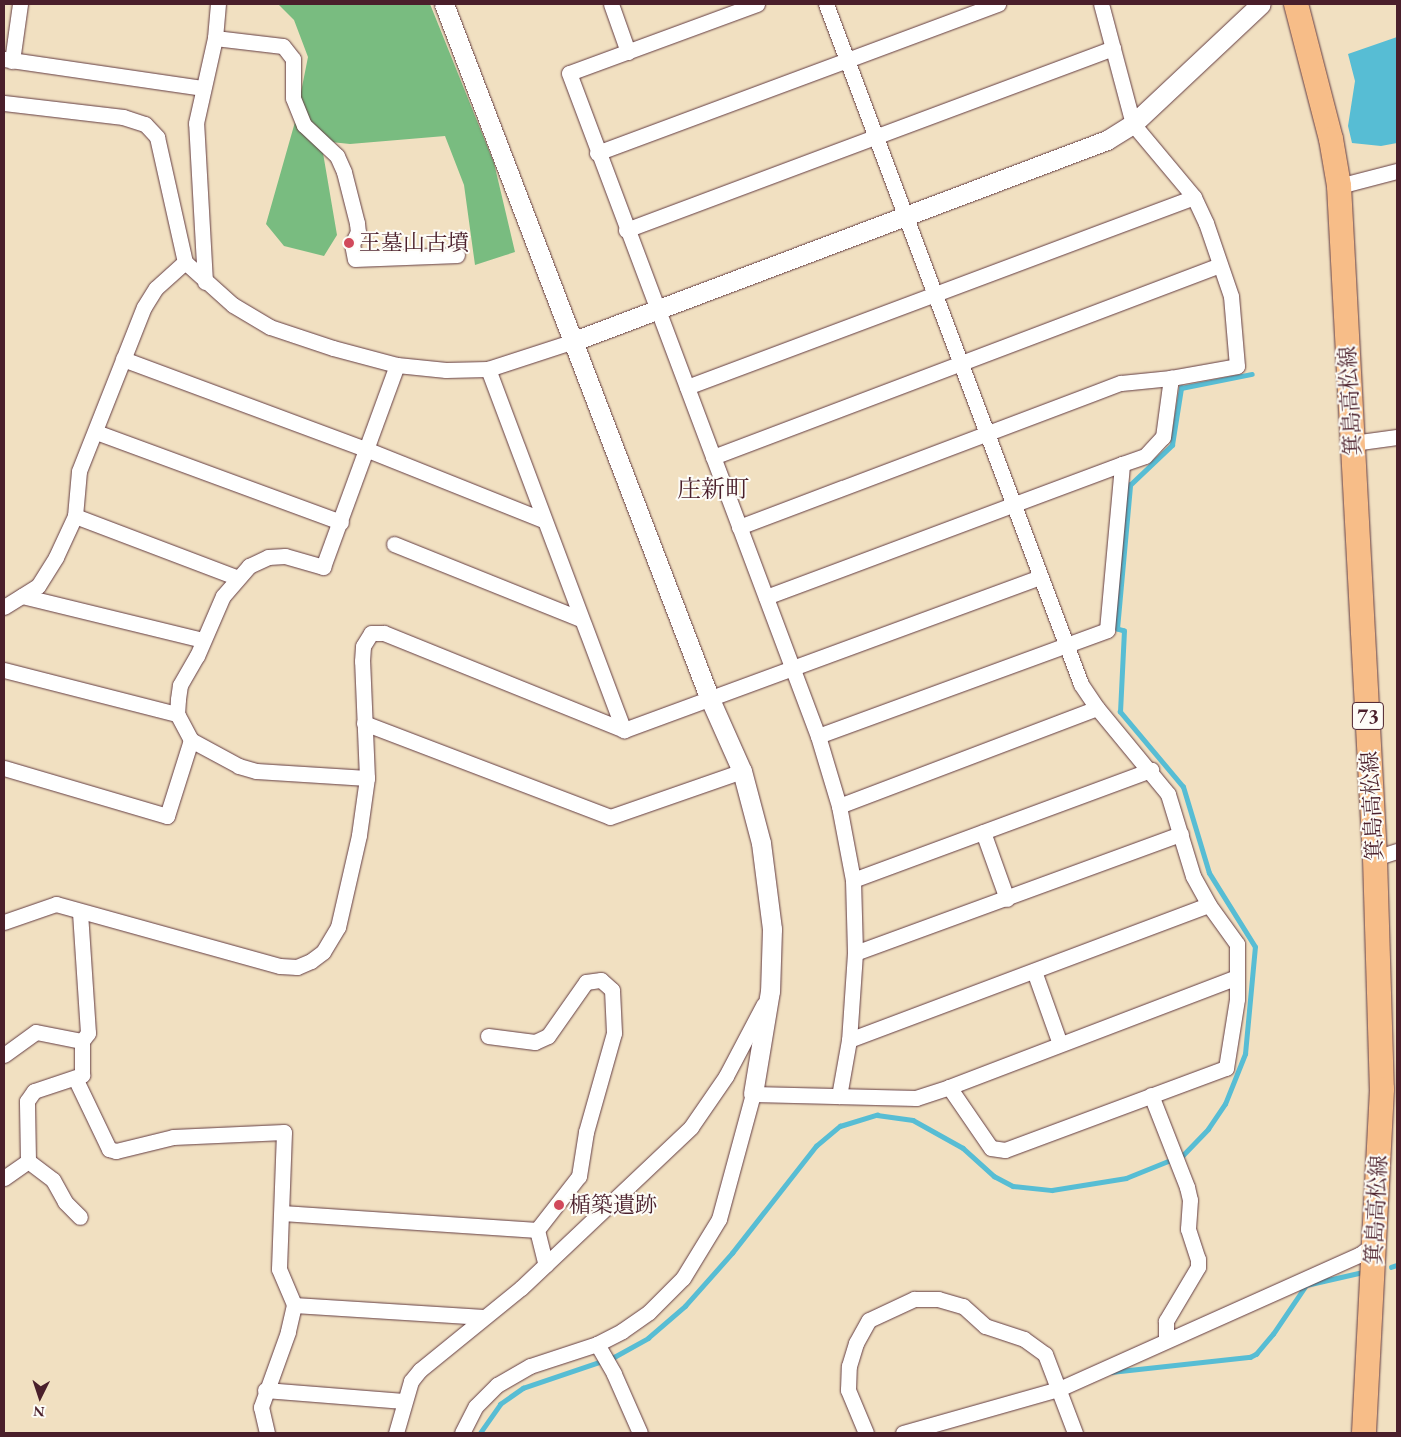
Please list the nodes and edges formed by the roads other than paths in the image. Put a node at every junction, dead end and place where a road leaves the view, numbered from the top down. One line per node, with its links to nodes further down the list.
1 (20, 4): 14 (street)
2 (218, 4): 11 (street)
3 (444, 4): 32 (street)
4 (611, 4): 13 (street)
5 (757, 4): 13 (street)
6 (826, 4): 15 (street)
7 (998, 4): 15 (street)
8 (1101, 4): 12 (street)
9 (1260, 4): 18 (street)
10 (1296, 4): 22 (main road, 箕島高松線 / 73)
11 (215, 38): 16 (street); 26 (street)
12 (1113, 48): 18 (street); 19 (street)
13 (628, 52): 20 (street)
14 (8, 60): 16 (street)
15 (846, 60): 19 (street); 20 (street)
16 (202, 88): 29 (street)
17 (4, 103): 27 (street)
18 (1132, 124): 23 (street); 24 (street)
19 (873, 136): 24 (street); 25 (street)
20 (597, 152): 25 (street)
21 (1397, 171): 22 (street)
22 (1338, 186): 42 (main road, 箕島高松線 / 73)
23 (1194, 197): 28 (street); 30 (street)
24 (907, 217): 30 (street); 31 (street)
25 (626, 230): 31 (street)
26 (457, 255)
27 (185, 262): 29 (street); 33 (street)
28 (1220, 265): 34 (street); 37 (street)
29 (205, 282): 35 (street)
30 (936, 294): 34 (street); 38 (street)
31 (658, 310): 32 (street); 38 (street)
32 (574, 341): 36 (street); 62 (street)
33 (123, 358): 39 (street); 43 (street)
34 (961, 363): 40 (street); 44 (street)
35 (397, 365): 36 (street); 43 (street)
36 (488, 369): 48 (street)
37 (1171, 378): 40 (street); 45 (street)
38 (687, 387): 44 (street)
39 (96, 432): 47 (street); 49 (street)
40 (987, 433): 46 (street); 50 (street)
41 (1397, 437): 42 (street)
42 (1353, 443): 76 (main road, 箕島高松線 / 73)
43 (368, 450): 48 (street); 49 (street)
44 (713, 457): 50 (street)
45 (1122, 464): 46 (street); 59 (street)
46 (1014, 505): 52 (street); 55 (street)
47 (75, 516): 53 (street); 54 (street)
48 (543, 520): 57 (street)
49 (341, 522): 53 (street)
50 (740, 526): 55 (street)
51 (394, 544): 57 (street)
52 (1040, 577): 59 (street); 60 (street)
53 (238, 578): 58 (street)
54 (22, 596): 56 (street); 58 (street)
55 (766, 597): 60 (street)
56 (4, 607)
57 (581, 619): 66 (street)
58 (202, 640): 64 (street)
59 (1066, 647): 63 (street); 67 (street)
60 (791, 667): 62 (street); 67 (street)
61 (4, 670): 64 (street)
62 (709, 697): 66 (street); 71 (street)
63 (1097, 708): 70 (street); 73 (street)
64 (177, 714): 68 (street)
65 (364, 723): 66 (street); 71 (street); 72 (street)
66 (624, 730)
67 (818, 736): 73 (street)
68 (191, 740): 69 (street); 72 (street)
69 (4, 768)
70 (1151, 770): 74 (street); 75 (street)
71 (742, 771): 85 (street)
72 (367, 778): 80 (street)
73 (839, 806): 77 (street)
74 (983, 832): 77 (street); 78 (street)
75 (1181, 834): 78 (street); 79 (street)
76 (1386, 854): 93 (main road, 箕島高松線 / 73)
77 (853, 880): 82 (street)
78 (1007, 899): 82 (street)
79 (1209, 905): 83 (street); 84 (street)
80 (80, 912): 81 (street); 88 (street)
81 (4, 922)
82 (854, 954): 87 (street)
83 (1034, 971): 87 (street); 89 (street)
84 (1237, 977): 89 (street); 95 (street)
85 (770, 990): 94 (street); 103 (street)
86 (488, 1036): 101 (street)
87 (849, 1040): 96 (street)
88 (82, 1041): 90 (street); 91 (street)
89 (1060, 1044): 92 (street)
90 (4, 1055)
91 (75, 1078): 97 (street); 99 (street)
92 (949, 1087): 95 (street); 96 (street)
93 (1390, 1088): 102 (main road, 箕島高松線 / 73)
94 (753, 1094): 96 (street); 107 (street)
95 (1151, 1095): 106 (street)
96 (838, 1096)
97 (28, 1161): 98 (street); 100 (street)
98 (4, 1178)
99 (282, 1213): 101 (street); 104 (street)
100 (80, 1217)
101 (537, 1230): 103 (street)
102 (1374, 1244): 106 (street); 118 (main road, 箕島高松線 / 73)
103 (546, 1264): 105 (street)
104 (294, 1305): 105 (street); 108 (street)
105 (484, 1317): 110 (street)
106 (1166, 1339): 109 (street)
107 (597, 1344): 113 (street); 114 (street)
108 (265, 1390): 110 (street); 111 (street)
109 (1060, 1393): 115 (street); 116 (street); 117 (street)
110 (404, 1400): 112 (street)
111 (267, 1433)
112 (396, 1433)
113 (462, 1433)
114 (640, 1433)
115 (866, 1433)
116 (903, 1433)
117 (1075, 1433)
118 (1364, 1433)

